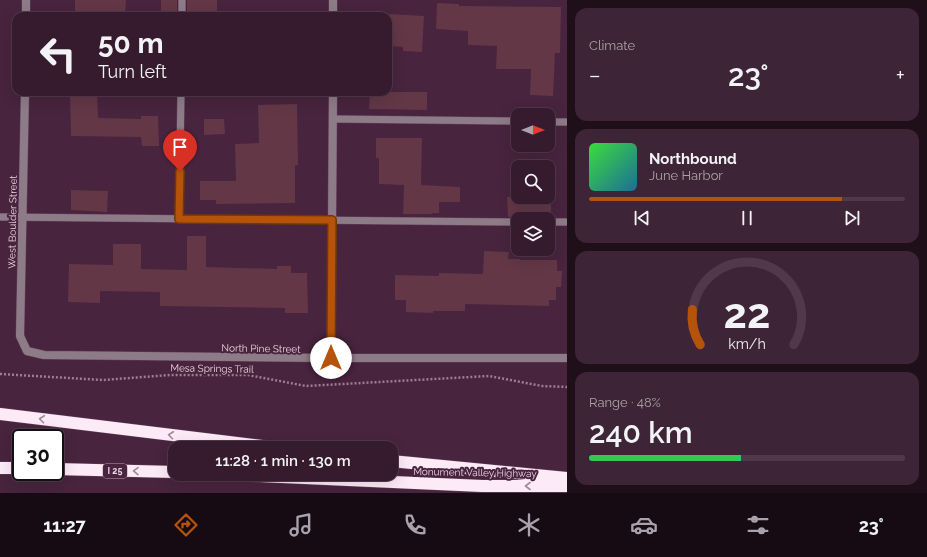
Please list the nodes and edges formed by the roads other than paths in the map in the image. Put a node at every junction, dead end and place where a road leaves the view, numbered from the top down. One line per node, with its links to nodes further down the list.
1 (26, 0): 4 (street)
2 (182, 0): 5 (lane)
3 (333, 0): 6 (street)
4 (26, 12)
5 (182, 12)
6 (333, 12)
7 (25, 96): 15 (street, West Boulder Street)
8 (181, 96): 16 (lane)
9 (333, 96): 10 (street)
10 (333, 119): 11 (lane); 17 (street)
11 (511, 121)
12 (555, 122): 13 (lane)
13 (567, 122)
14 (0, 217): 15 (lane)
15 (22, 217): 16 (lane); 21 (street, West Boulder Street)
16 (179, 219): 17 (lane)
17 (332, 220): 18 (lane); 22 (street)
18 (511, 222)
19 (555, 222): 20 (lane)
20 (567, 222)
21 (27, 351): 22 (street, North Pine Street)
22 (331, 358): 23 (street, North Pine Street)
23 (567, 358)
24 (0, 414): 25 (highway, one-way to 24)
25 (222, 441)
26 (398, 461): 31 (highway)
27 (0, 468): 28 (highway)
28 (12, 468)
29 (64, 469): 30 (highway, I 25, one-way to 29)
30 (168, 472)
31 (567, 478)
32 (371, 481): 33 (highway, Monument Valley Highway, one-way to 32)
33 (567, 486)

